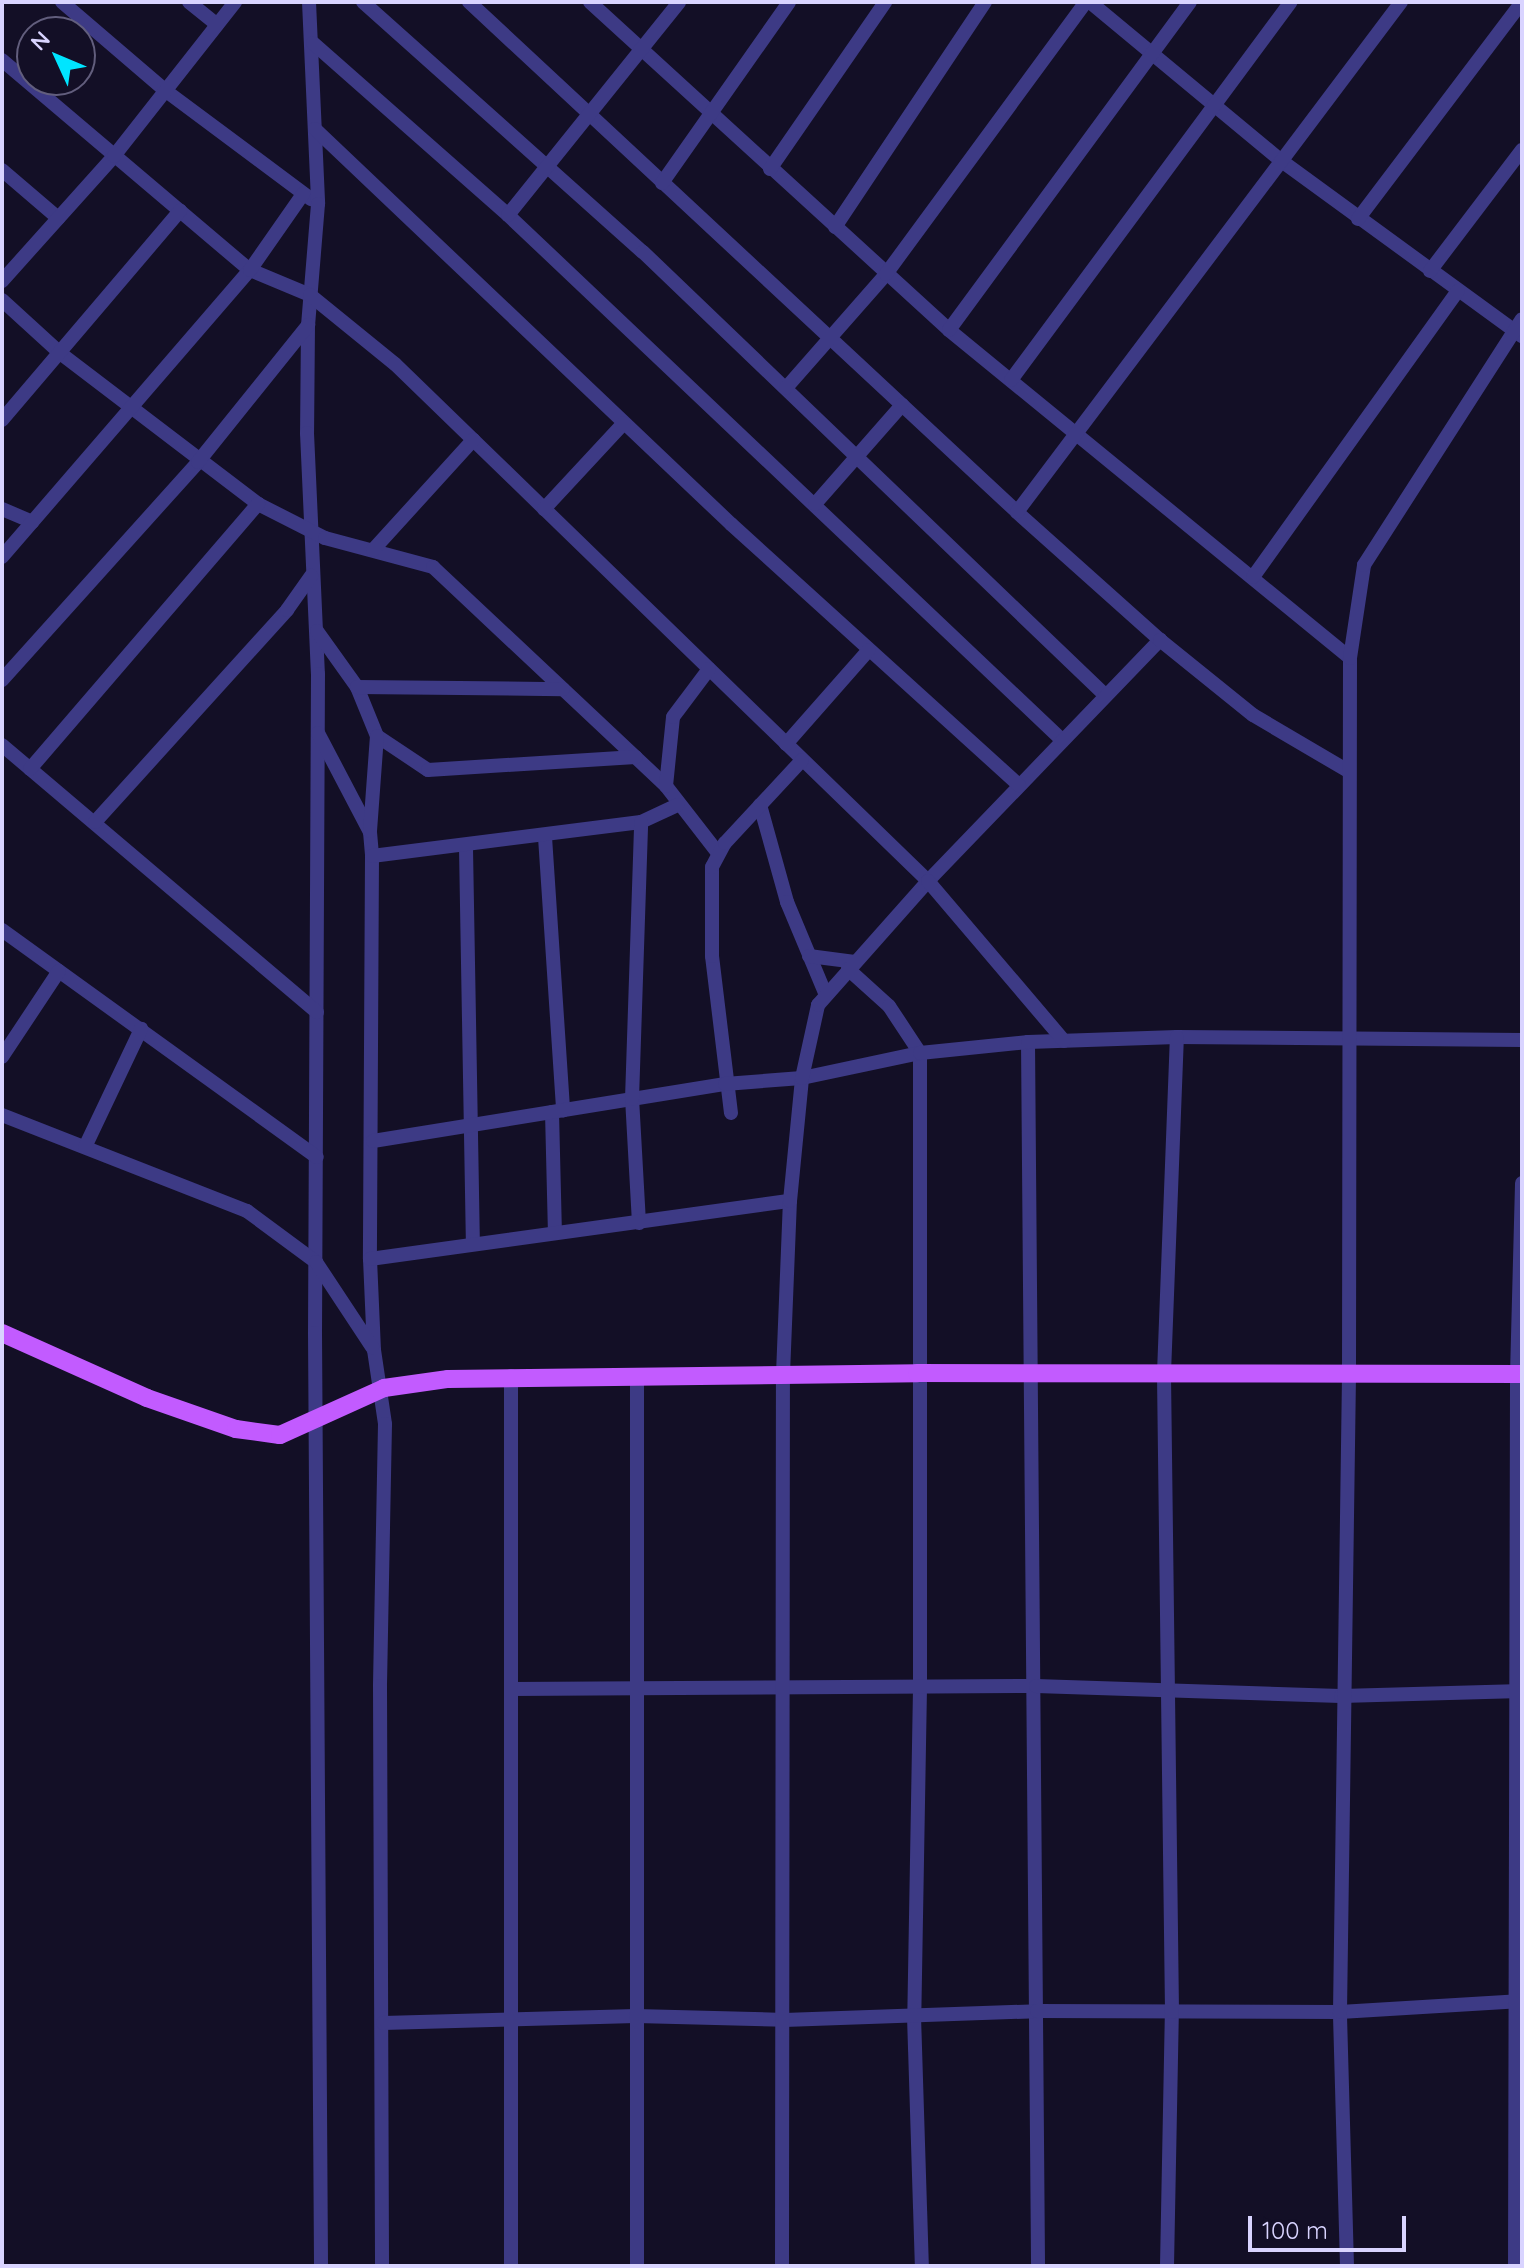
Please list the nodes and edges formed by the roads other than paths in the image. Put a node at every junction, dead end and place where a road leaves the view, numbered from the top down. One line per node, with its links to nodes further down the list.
1 (62, 2): 22 (street)
2 (189, 2): 17 (street)
3 (235, 2): 17 (street)
4 (309, 2): 18 (street)
5 (363, 2): 30 (street)
6 (590, 2): 19 (street)
7 (679, 2): 19 (street)
8 (789, 2): 24 (street)
9 (885, 2): 31 (street)
10 (985, 2): 40 (street)
11 (1088, 2): 20 (street); 43 (street)
12 (1190, 2): 20 (street)
13 (1291, 2): 23 (street)
14 (1401, 2): 29 (street)
15 (1522, 2): 39 (street)
16 (475, 4): 25 (street)
17 (217, 25): 22 (street)
18 (313, 43): 26 (street); 37 (street)
19 (643, 49): 24 (street); 25 (street)
20 (1151, 54): 23 (street); 50 (street)
21 (2, 60): 28 (street)
22 (166, 91): 28 (street); 34 (street)
23 (1215, 104): 29 (street); 53 (street)
24 (711, 114): 31 (street); 33 (street)
25 (592, 116): 30 (street); 33 (street)
26 (315, 129): 35 (street); 58 (street)
27 (1522, 150): 42 (street)
28 (114, 156): 36 (street); 38 (street)
29 (1283, 162): 39 (street); 59 (street)
30 (550, 166): 37 (street); 54 (street)
31 (770, 169): 40 (street)
32 (2, 170): 38 (street)
33 (662, 183): 51 (street)
34 (303, 194): 35 (street); 41 (street)
35 (318, 204): 46 (street)
36 (180, 211): 41 (street); 52 (street)
37 (508, 215): 64 (street)
38 (58, 218): 44 (street)
39 (1358, 219): 42 (street)
40 (835, 227): 43 (street)
41 (250, 270): 46 (street); 56 (street)
42 (1430, 271): 45 (street)
43 (886, 274): 50 (street); 51 (street)
44 (2, 281)
45 (1458, 291): 49 (street); 73 (street)
46 (310, 295): 48 (street); 60 (street)
47 (2, 300): 52 (street)
48 (308, 325): 62 (street); 69 (street)
49 (1519, 328): 77 (street)
50 (949, 330): 53 (street)
51 (830, 338): 54 (street); 55 (street)
52 (60, 353): 56 (street); 57 (street)
53 (1011, 380): 59 (street)
54 (786, 388): 61 (street)
55 (902, 405): 61 (street); 67 (street)
56 (130, 409): 62 (street); 68 (street)
57 (2, 420)
58 (624, 423): 66 (street); 76 (street)
59 (1078, 434): 67 (street); 73 (street)
60 (473, 440): 66 (street); 70 (street)
61 (858, 456): 64 (street); 82 (street)
62 (198, 462): 63 (street); 79 (street)
63 (258, 504): 69 (street); 90 (street)
64 (815, 504): 85 (street)
65 (2, 509): 68 (street)
66 (544, 509): 78 (street)
67 (1017, 512): 75 (street)
68 (32, 522): 71 (street)
69 (308, 531): 70 (street); 72 (street)
70 (373, 550): 81 (street)
71 (2, 557)
72 (311, 576): 74 (street); 96 (street)
73 (1253, 577): 77 (street)
74 (317, 630): 80 (street); 83 (street)
75 (1160, 640): 82 (street); 91 (street)
76 (869, 650): 86 (street); 92 (street)
77 (1350, 658): 91 (street)
78 (709, 669): 86 (street); 93 (street)
79 (2, 680)
80 (357, 687): 81 (street); 84 (street)
81 (563, 689): 88 (street)
82 (1106, 696): 85 (street)
83 (316, 729): 98 (street); 109 (street)
84 (377, 736): 88 (street); 98 (street)
85 (1062, 740): 92 (street)
86 (786, 744): 89 (street)
87 (2, 745): 90 (street)
88 (636, 757): 93 (street)
89 (802, 760): 95 (street); 103 (street)
90 (30, 769): 96 (street)
91 (1348, 771): 112 (street)
92 (1019, 785): 103 (street)
93 (666, 786): 94 (street)
94 (677, 805): 97 (street); 101 (street)
95 (760, 805): 101 (street); 105 (street)
96 (95, 822): 109 (street)
97 (641, 822): 99 (street); 120 (street)
98 (370, 832): 102 (street)
99 (545, 837): 100 (street); 121 (street)
100 (466, 848): 102 (street); 124 (street)
101 (718, 853): 119 (street)
102 (372, 856): 125 (street)
103 (928, 881): 106 (street); 114 (street)
104 (2, 930): 107 (street)
105 (809, 956): 106 (street); 108 (street)
106 (852, 966): 108 (street); 116 (street)
107 (59, 971): 110 (street); 117 (street)
108 (825, 993): 118 (street)
109 (317, 1012): 127 (street)
110 (141, 1029): 126 (street); 127 (street)
111 (1177, 1037): 112 (street); 114 (street); 138 (street)
112 (1350, 1039): 113 (street); 141 (street)
113 (1522, 1040)
114 (1064, 1041): 115 (street)
115 (1028, 1042): 116 (street); 140 (street)
116 (920, 1053): 118 (street); 137 (street)
117 (2, 1057)
118 (802, 1078): 119 (street); 129 (street)
119 (725, 1084): 120 (street); 122 (street)
120 (632, 1099): 121 (street); 130 (street)
121 (558, 1111): 124 (street); 131 (street)
122 (731, 1113)
123 (2, 1115): 126 (street)
124 (471, 1125): 125 (street); 132 (street)
125 (373, 1141): 133 (street)
126 (85, 1147): 134 (street)
127 (317, 1157): 134 (street)
128 (1522, 1183): 142 (street)
129 (790, 1201): 130 (street); 139 (street)
130 (639, 1223): 131 (street)
131 (555, 1232): 132 (street)
132 (473, 1242): 133 (street)
133 (370, 1259): 136 (street)
134 (316, 1262): 136 (street); 146 (street)
135 (2, 1333): 146 (main road)
136 (374, 1350): 145 (street)
137 (917, 1373): 139 (main road); 140 (main road); 150 (street)
138 (1164, 1373): 140 (main road); 141 (main road); 152 (street)
139 (783, 1374): 144 (main road); 147 (street)
140 (1034, 1374): 148 (street)
141 (1349, 1374): 142 (main road); 154 (street)
142 (1519, 1375): 153 (street)
143 (511, 1376): 144 (main road); 145 (main road); 151 (street)
144 (637, 1376): 149 (street)
145 (384, 1388): 146 (main road); 163 (street)
146 (315, 1420): 164 (street)
147 (782, 1686): 149 (street); 150 (street); 162 (street)
148 (1036, 1686): 150 (street); 152 (street); 156 (street)
149 (638, 1688): 151 (street); 159 (street)
150 (920, 1688): 160 (street)
151 (511, 1689): 161 (street)
152 (1168, 1692): 154 (street); 157 (street)
153 (1519, 1692): 154 (street); 155 (street)
154 (1341, 1696): 158 (street)
155 (1519, 2001): 158 (street); 173 (street)
156 (1037, 2011): 157 (street); 160 (street); 170 (street)
157 (1172, 2012): 158 (street); 171 (street)
158 (1340, 2012): 172 (street)
159 (636, 2016): 161 (street); 162 (street); 167 (street)
160 (914, 2016): 162 (street); 169 (street)
161 (512, 2020): 163 (street); 166 (street)
162 (784, 2020): 168 (street)
163 (383, 2023): 165 (street)
164 (321, 2266)
165 (382, 2266)
166 (511, 2266)
167 (637, 2266)
168 (782, 2266)
169 (922, 2266)
170 (1038, 2266)
171 (1167, 2266)
172 (1347, 2266)
173 (1515, 2266)

